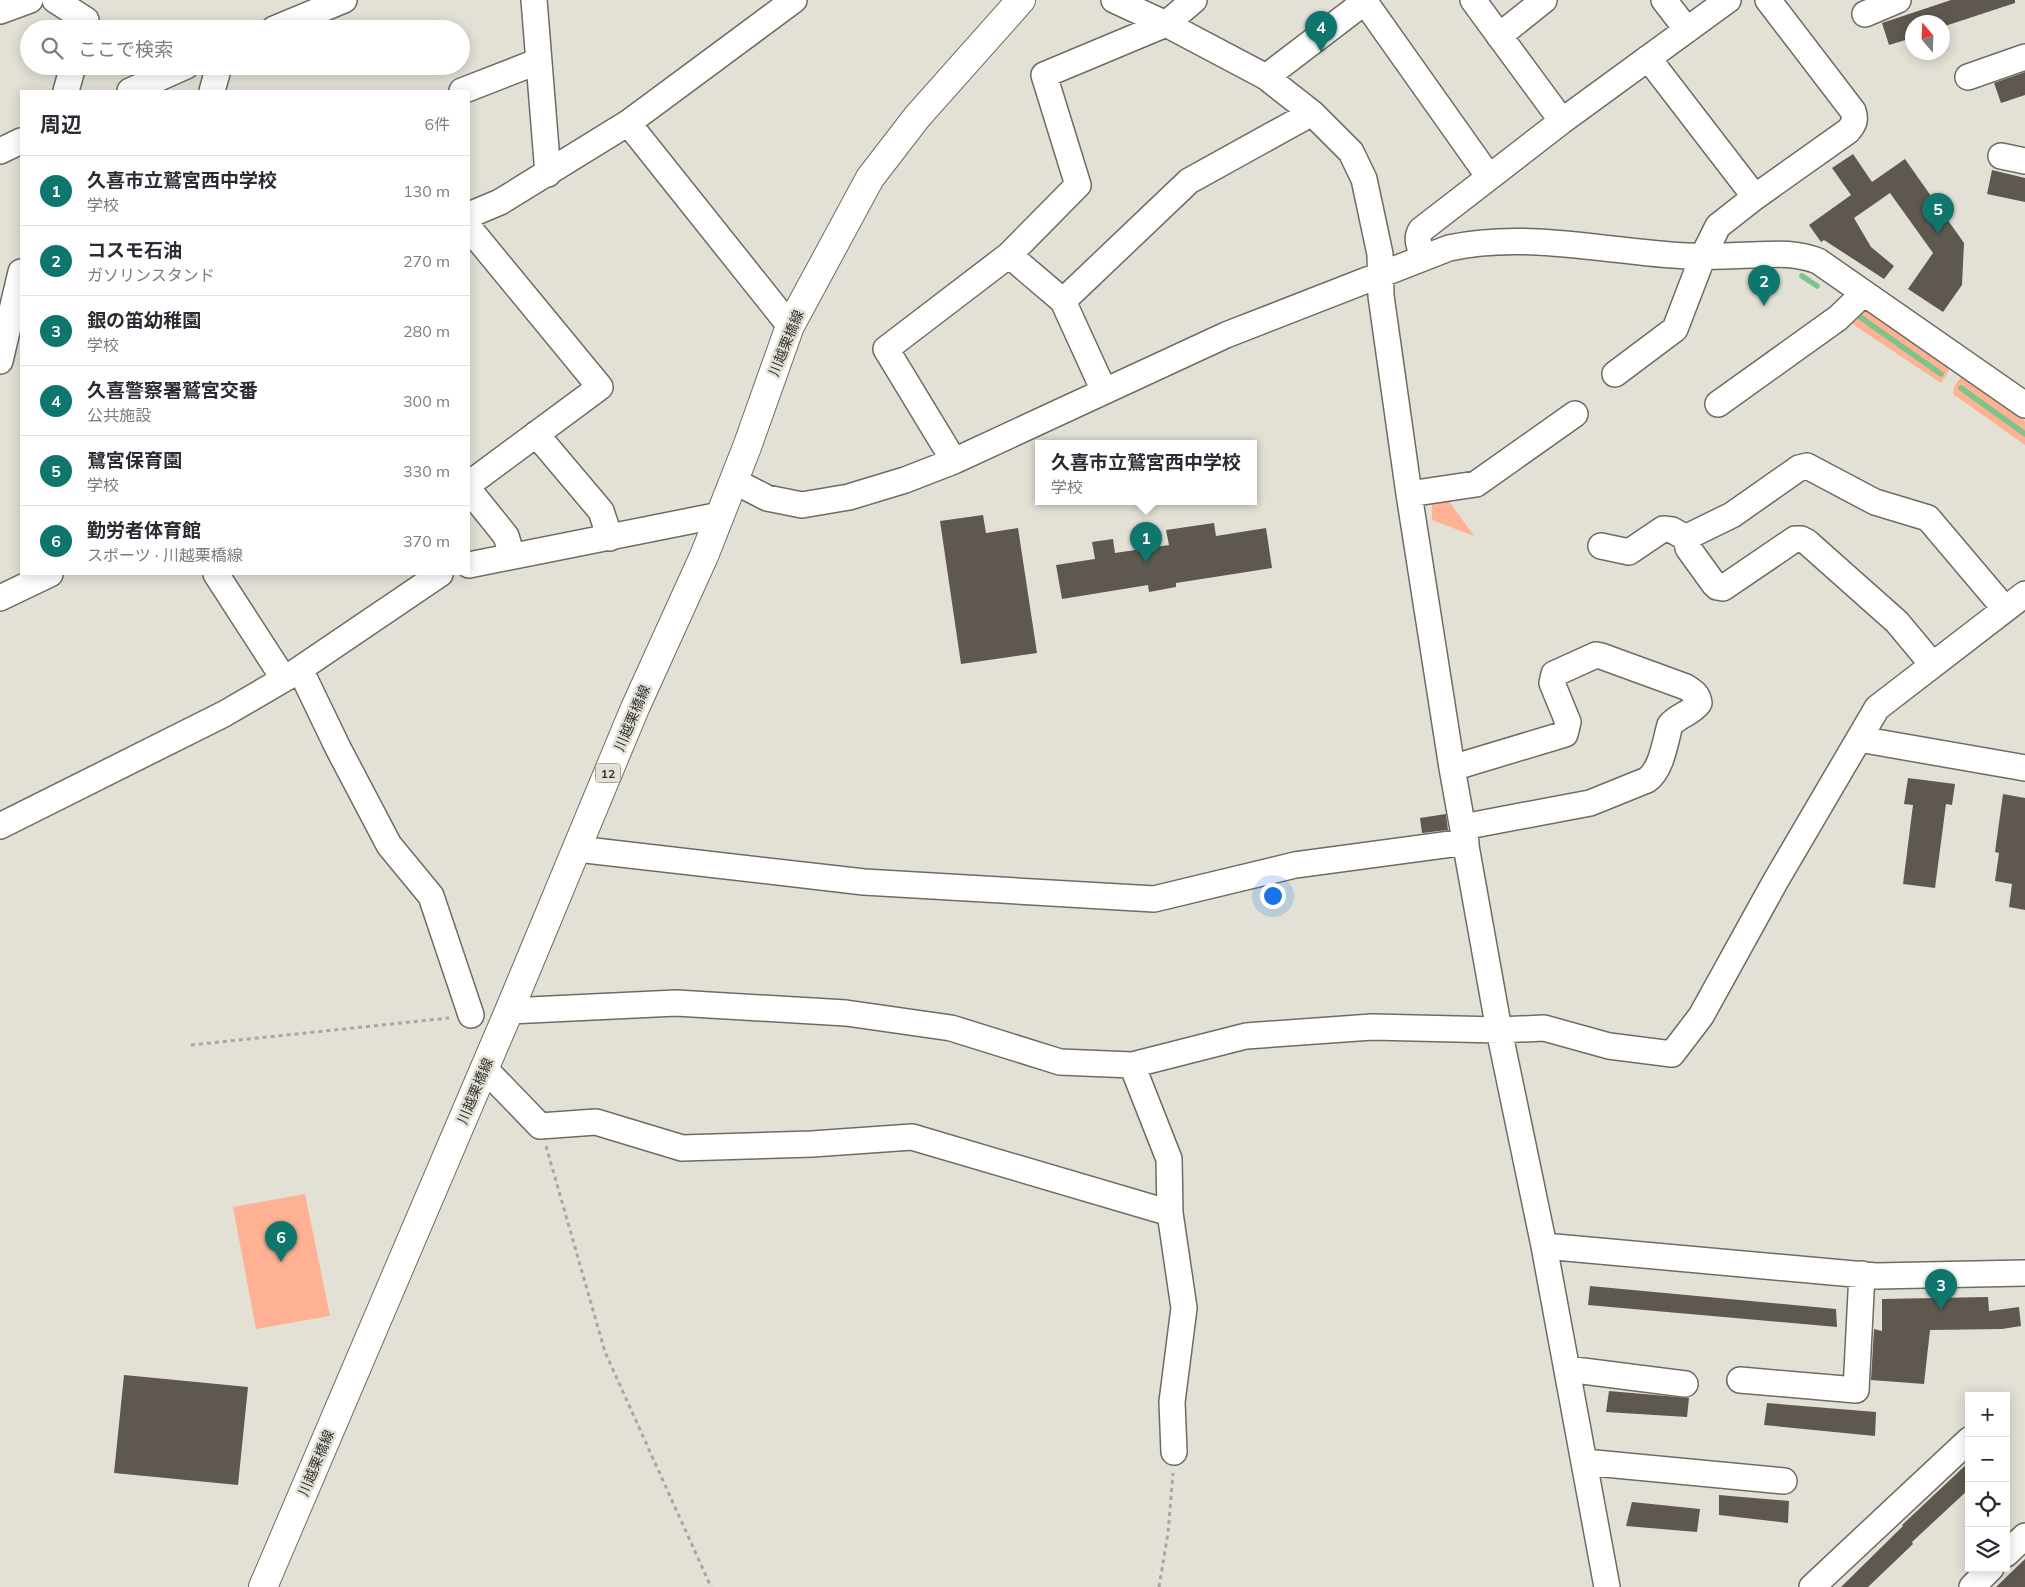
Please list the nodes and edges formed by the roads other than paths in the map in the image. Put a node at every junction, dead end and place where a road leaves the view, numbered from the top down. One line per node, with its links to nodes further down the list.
1 (30, 0): 16 (street)
2 (55, 0): 18 (street)
3 (344, 0): 19 (street)
4 (534, 0): 25 (street)
5 (1021, 0): 54 (main road, 川越栗橋線 / 12)
6 (1114, 0): 20 (street)
7 (1194, 0): 20 (street)
8 (1473, 0): 22 (street)
9 (1544, 0): 22 (street)
10 (1664, 0): 21 (street)
11 (1728, 0): 21 (street)
12 (1768, 0): 44 (street)
13 (1898, 0): 17 (street)
14 (1366, 1): 29 (street); 43 (street)
15 (780, 4): 37 (street)
16 (0, 11)
17 (1865, 14)
18 (87, 16)
19 (296, 20)
20 (1166, 24): 29 (street); 47 (street)
21 (1686, 30): 24 (street)
22 (1499, 36): 36 (street)
23 (2025, 57): 30 (street)
24 (1648, 58): 36 (street); 44 (street)
25 (539, 61): 34 (street); 42 (street)
26 (70, 75): 31 (street)
27 (166, 75): 32 (street)
28 (216, 75): 33 (street)
29 (1266, 77): 35 (street)
30 (1968, 77)
31 (66, 90)
32 (132, 90)
33 (212, 90)
34 (465, 90)
35 (1312, 113): 50 (street); 53 (street)
36 (1562, 121): 43 (street)
37 (628, 123): 42 (street); 54 (street)
38 (20, 141): 39 (street)
39 (0, 151)
40 (2001, 156): 41 (street)
41 (2025, 161)
42 (548, 174): 45 (street)
43 (1489, 177): 49 (street)
44 (1755, 197): 48 (street)
45 (470, 215)
46 (470, 229): 61 (street)
47 (1009, 255): 53 (street); 62 (street)
48 (1703, 256): 49 (street); 52 (street); 56 (street)
49 (1424, 257): 50 (street)
50 (1382, 275): 57 (street); 66 (street)
51 (20, 276): 55 (street)
52 (1864, 293): 58 (street); 59 (street)
53 (1063, 301): 57 (street)
54 (790, 326): 63 (main road, 川越栗橋線 / 12)
55 (0, 361)
56 (1615, 374)
57 (1104, 391): 62 (street)
58 (1718, 404)
59 (2025, 405)
60 (1575, 414): 66 (street)
61 (536, 434): 64 (street); 68 (street)
62 (954, 461): 63 (street)
63 (734, 481): 67 (main road, 川越栗橋線 / 12)
64 (470, 483)
65 (470, 491): 71 (street)
66 (1409, 494): 82 (street)
67 (720, 515): 68 (street); 86 (main road, 川越栗橋線 / 12)
68 (610, 538): 71 (street)
69 (1688, 539): 70 (street); 78 (street); 79 (street)
70 (1601, 546)
71 (512, 556): 72 (street)
72 (470, 565)
73 (48, 575): 77 (street)
74 (217, 575): 80 (street)
75 (439, 575): 80 (street)
76 (2025, 594): 78 (street)
77 (0, 598)
78 (2005, 610): 79 (street)
79 (1932, 664): 81 (street)
80 (292, 674): 84 (street); 88 (street)
81 (1859, 739): 83 (street); 89 (street)
82 (1452, 768): 85 (street); 85 (street)
83 (2025, 768)
84 (0, 826)
85 (1464, 835): 86 (street); 89 (street)
86 (577, 849): 87 (main road, 川越栗橋線 / 12)
87 (509, 1011): 90 (street); 91 (main road, 川越栗橋線 / 12)
88 (471, 1015)
89 (1499, 1030): 90 (street); 93 (street)
90 (1132, 1066): 92 (street)
91 (484, 1068): 92 (street); 106 (main road, 川越栗橋線 / 12)
92 (1170, 1213): 100 (street)
93 (1544, 1246): 95 (street); 96 (street)
94 (2025, 1273): 95 (street)
95 (1862, 1274): 97 (street)
96 (1567, 1369): 98 (street); 101 (street)
97 (1740, 1380)
98 (1685, 1384)
99 (1965, 1444): 108 (street)
100 (1174, 1452)
101 (1584, 1462): 102 (street); 107 (street)
102 (1784, 1481)
103 (2025, 1536): 104 (street)
104 (2010, 1550)
105 (1987, 1572): 109 (street)
106 (263, 1587)
107 (1607, 1587)
108 (1812, 1587)
109 (1972, 1587)

